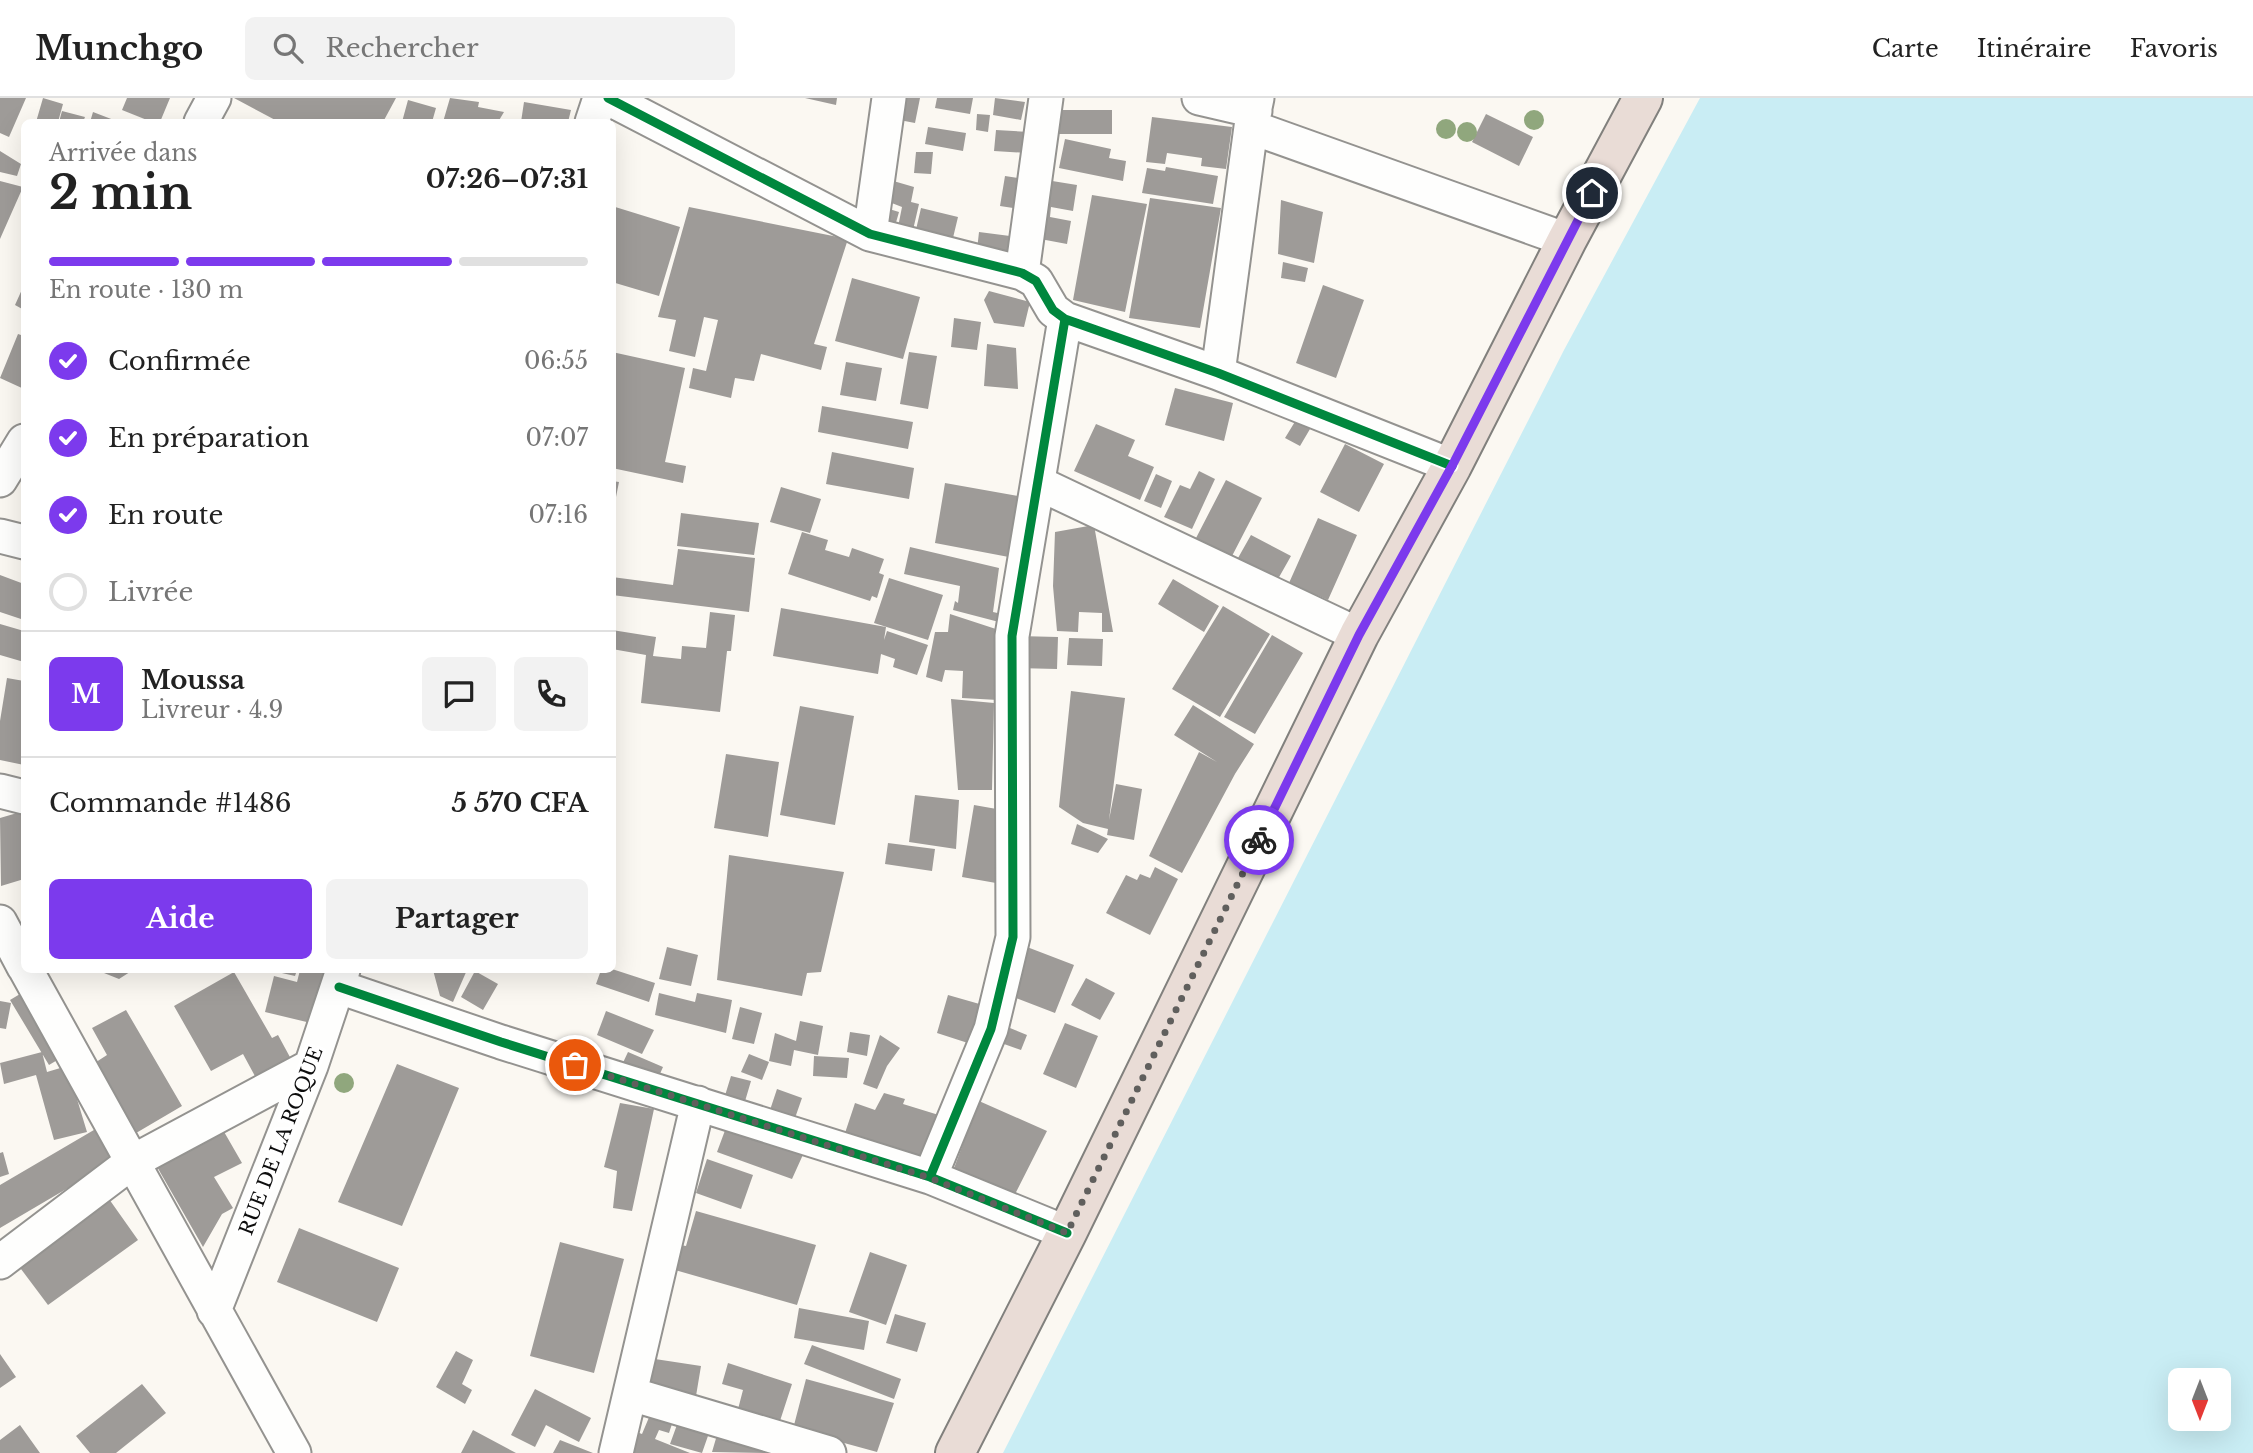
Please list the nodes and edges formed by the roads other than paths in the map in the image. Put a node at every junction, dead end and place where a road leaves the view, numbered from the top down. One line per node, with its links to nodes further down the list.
1 (214, 98): 9 (street)
2 (600, 98): 10 (street)
3 (607, 98): 11 (street)
4 (889, 98): 11 (street)
5 (1046, 98): 13 (street)
6 (1199, 98): 8 (street)
7 (1643, 98): 12 (highway)
8 (1254, 112): 12 (street); 15 (street)
9 (203, 119)
10 (593, 119)
11 (870, 234): 13 (street)
12 (1567, 240): 17 (highway)
13 (1022, 273): 14 (street)
14 (1065, 319): 15 (street); 19 (street)
15 (1218, 373): 17 (street)
16 (21, 446): 18 (street)
17 (1452, 466): 22 (highway)
18 (0, 480)
19 (1038, 483): 22 (street); 32 (street)
20 (0, 536): 21 (street)
21 (21, 541)
22 (1359, 635): 33 (highway)
23 (0, 791): 24 (street)
24 (21, 796)
25 (0, 922): 26 (street)
26 (21, 961)
27 (28, 973): 31 (street)
28 (341, 978): 29 (street, RUE DE LA ROQUE); 30 (street)
29 (311, 1066): 31 (street); 35 (street, RUE DE LA ROQUE)
30 (698, 1103): 32 (street); 36 (street)
31 (132, 1162): 34 (street); 35 (street)
32 (930, 1178): 33 (street)
33 (1067, 1233): 40 (highway)
34 (0, 1262)
35 (214, 1311): 37 (street)
36 (631, 1394): 38 (street); 39 (street)
37 (293, 1453)
38 (615, 1453)
39 (829, 1453)
40 (955, 1453)

